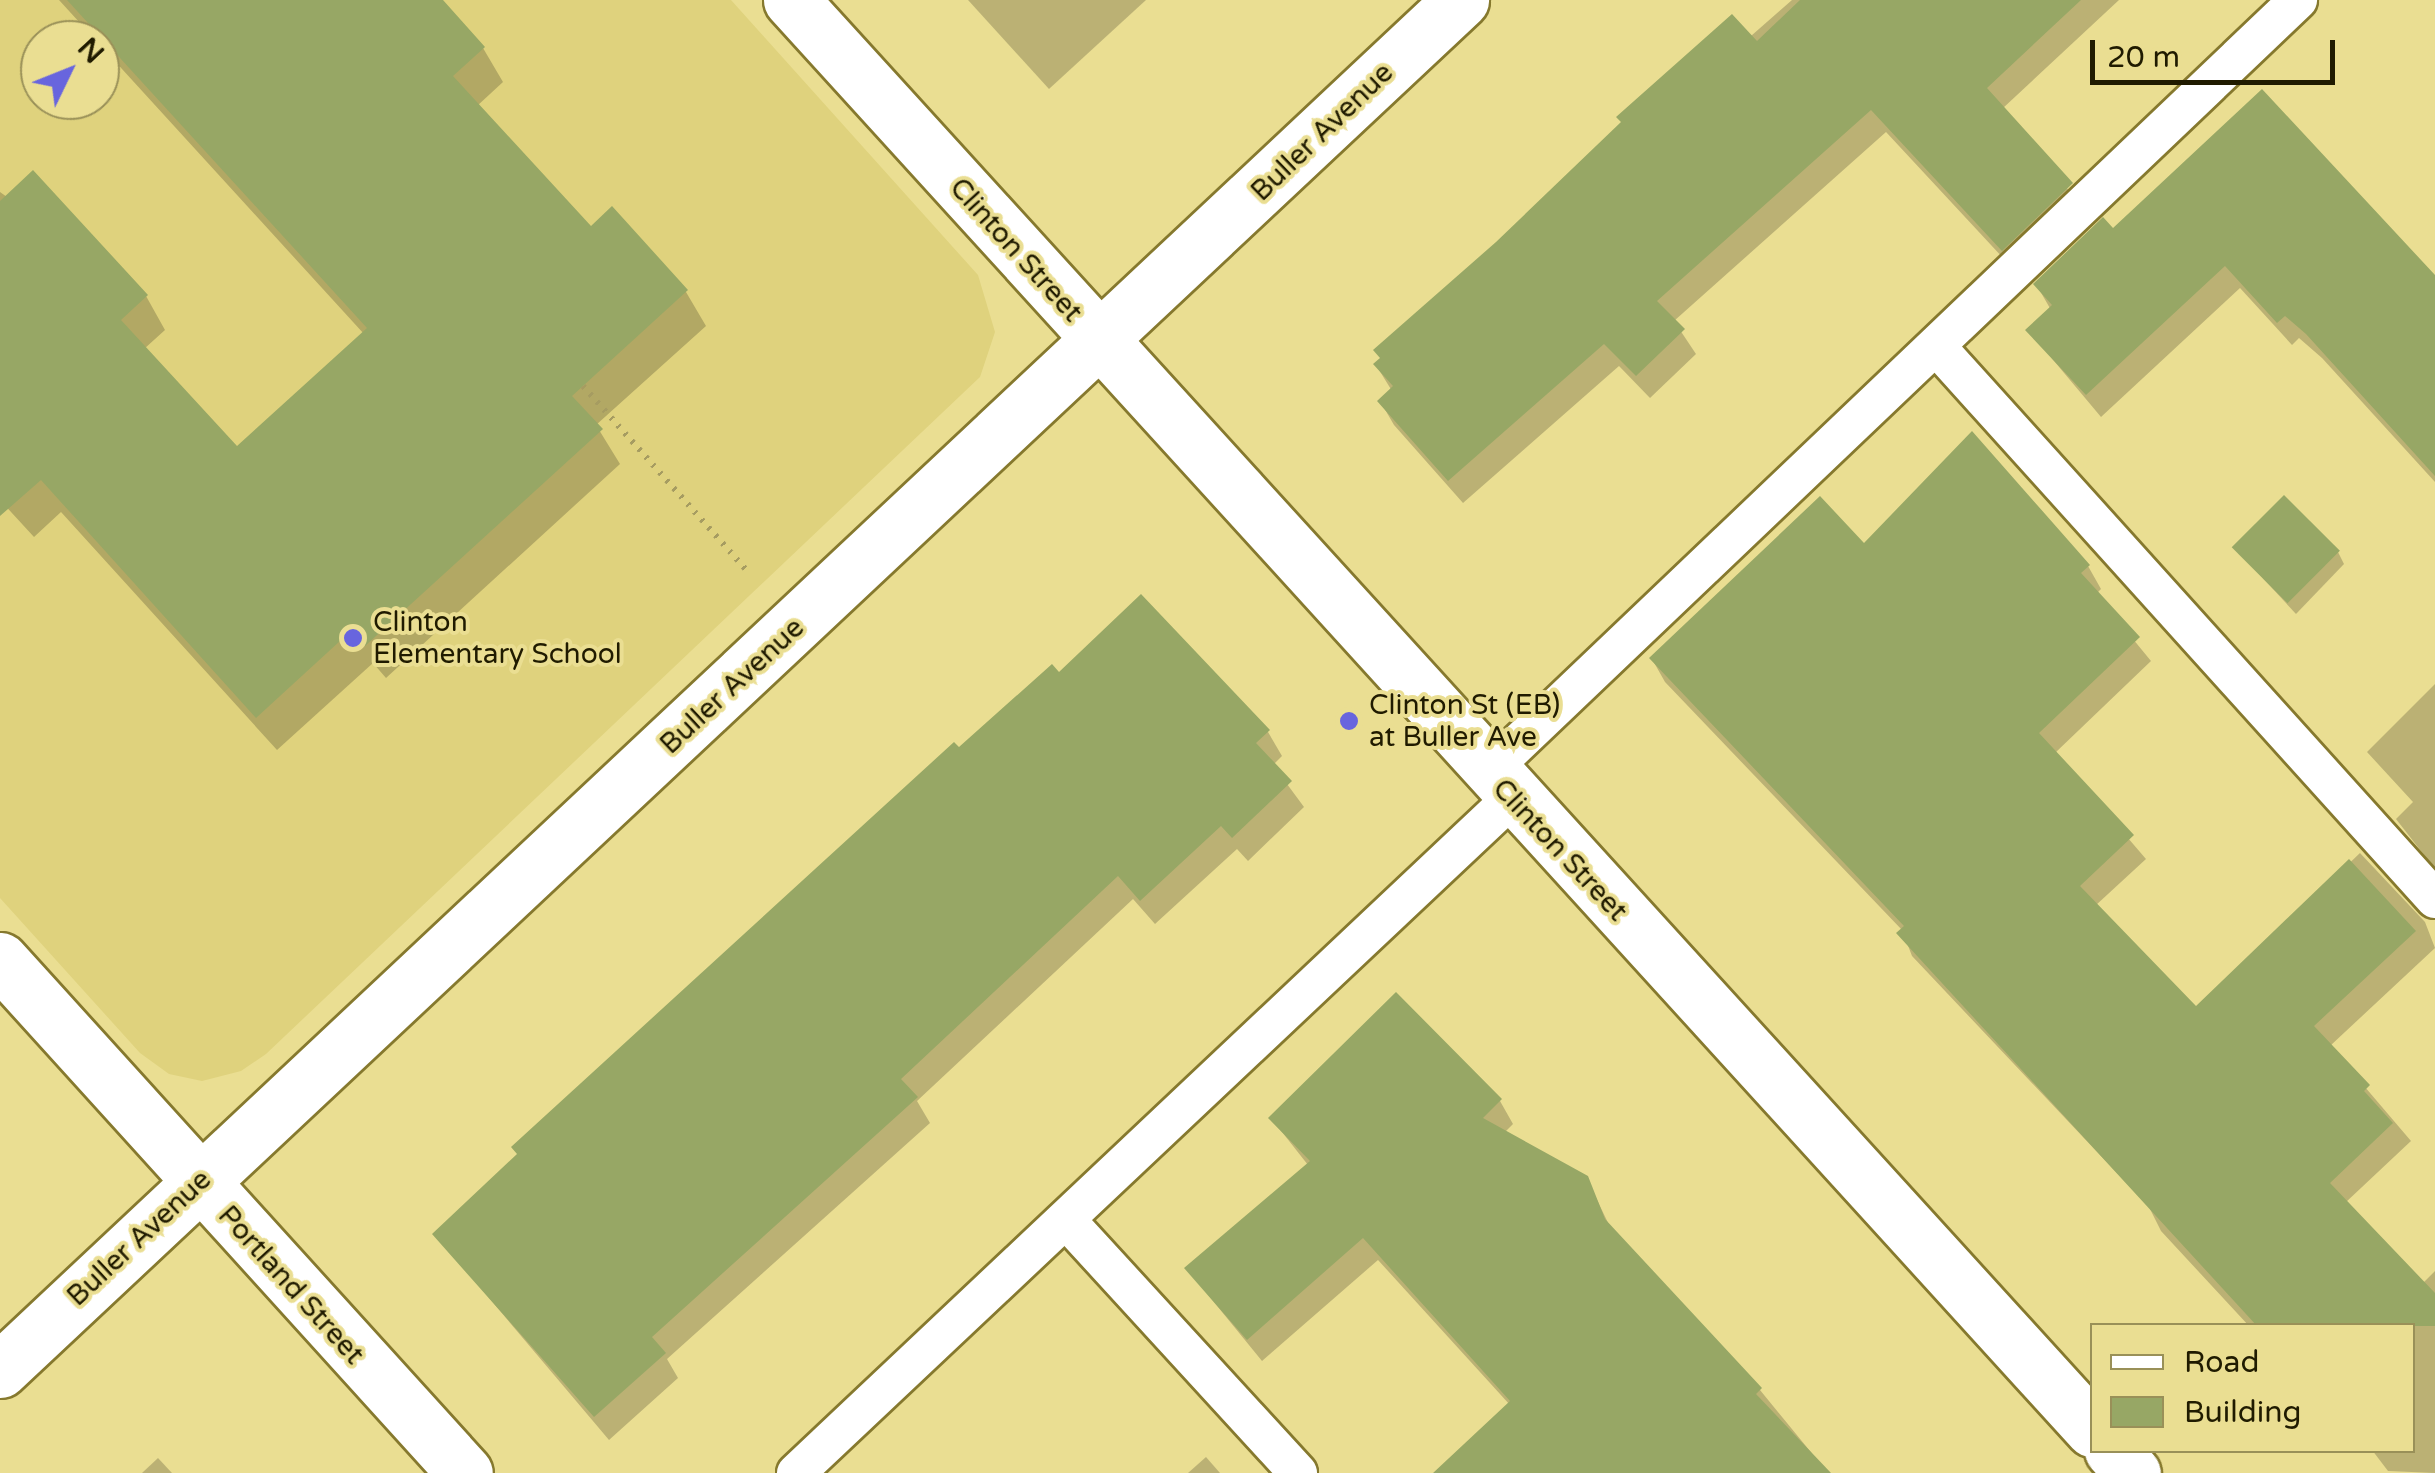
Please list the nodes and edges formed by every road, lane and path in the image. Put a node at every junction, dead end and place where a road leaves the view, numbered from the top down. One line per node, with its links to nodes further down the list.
1 (791, 0): 4 (street, Clinton Street)
2 (1461, 0): 4 (street, Buller Avenue)
3 (2298, 0): 5 (lane)
4 (1098, 340): 8 (street, Clinton Street); 11 (street, Buller Avenue)
5 (1936, 346): 8 (lane); 9 (lane)
6 (583, 386): 7 (path)
7 (755, 580)
8 (1500, 784): 12 (lane); 14 (street, Clinton Street)
9 (2435, 899)
10 (0, 960): 11 (street, Portland Street)
11 (199, 1182): 13 (street, Buller Avenue); 16 (street, Portland Street)
12 (1069, 1222): 17 (lane); 18 (lane)
13 (0, 1370)
14 (2090, 1427)
15 (2115, 1453): 19 (street)
16 (464, 1473)
17 (796, 1473)
18 (1298, 1473)
19 (2132, 1473)

